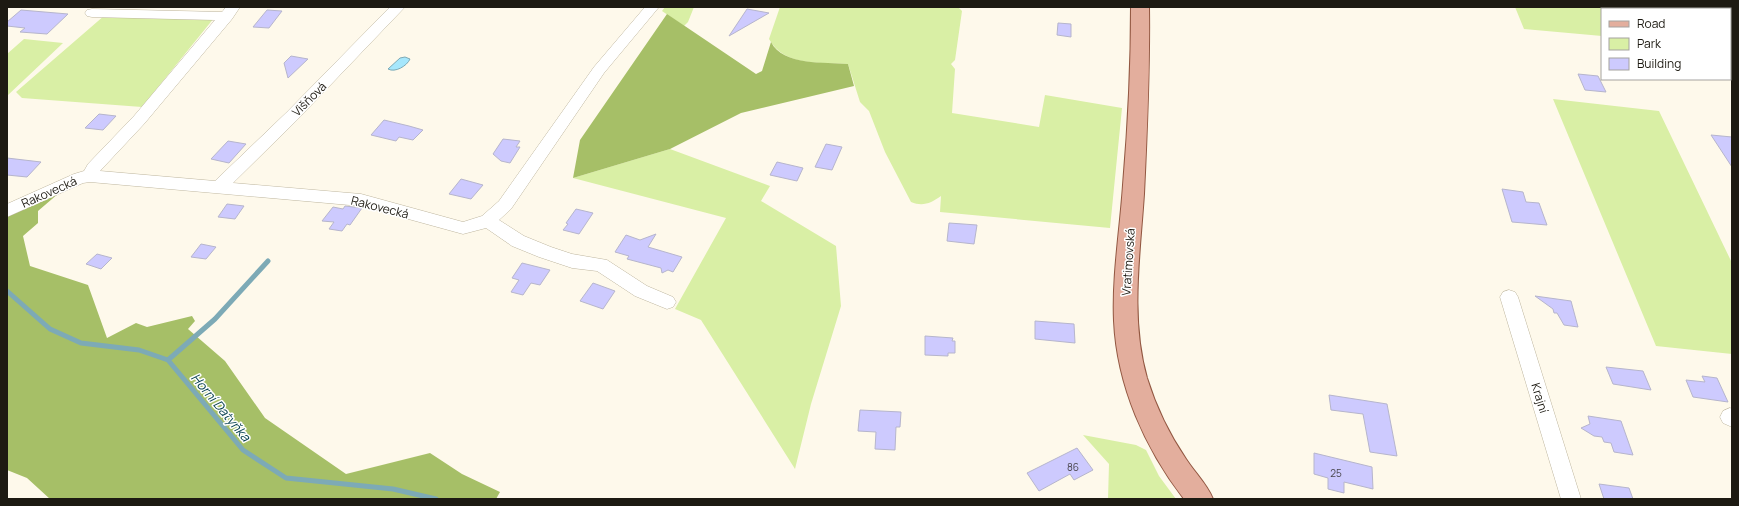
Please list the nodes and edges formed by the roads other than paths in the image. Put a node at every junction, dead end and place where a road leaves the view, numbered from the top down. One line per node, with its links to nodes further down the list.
1 (398, 7): 7 (street, Višňová)
2 (652, 7): 9 (street, Rakovecká)
3 (1140, 7): 12 (main road, Vratimovská)
4 (230, 11): 5 (street); 6 (street)
5 (92, 14)
6 (90, 176): 7 (street, Rakovecká); 8 (street, Rakovecká)
7 (218, 188): 9 (street, Rakovecká)
8 (7, 211)
9 (488, 221): 11 (street)
10 (1509, 297): 13 (street, Krajní)
11 (667, 302)
12 (1200, 499)
13 (1571, 499)

